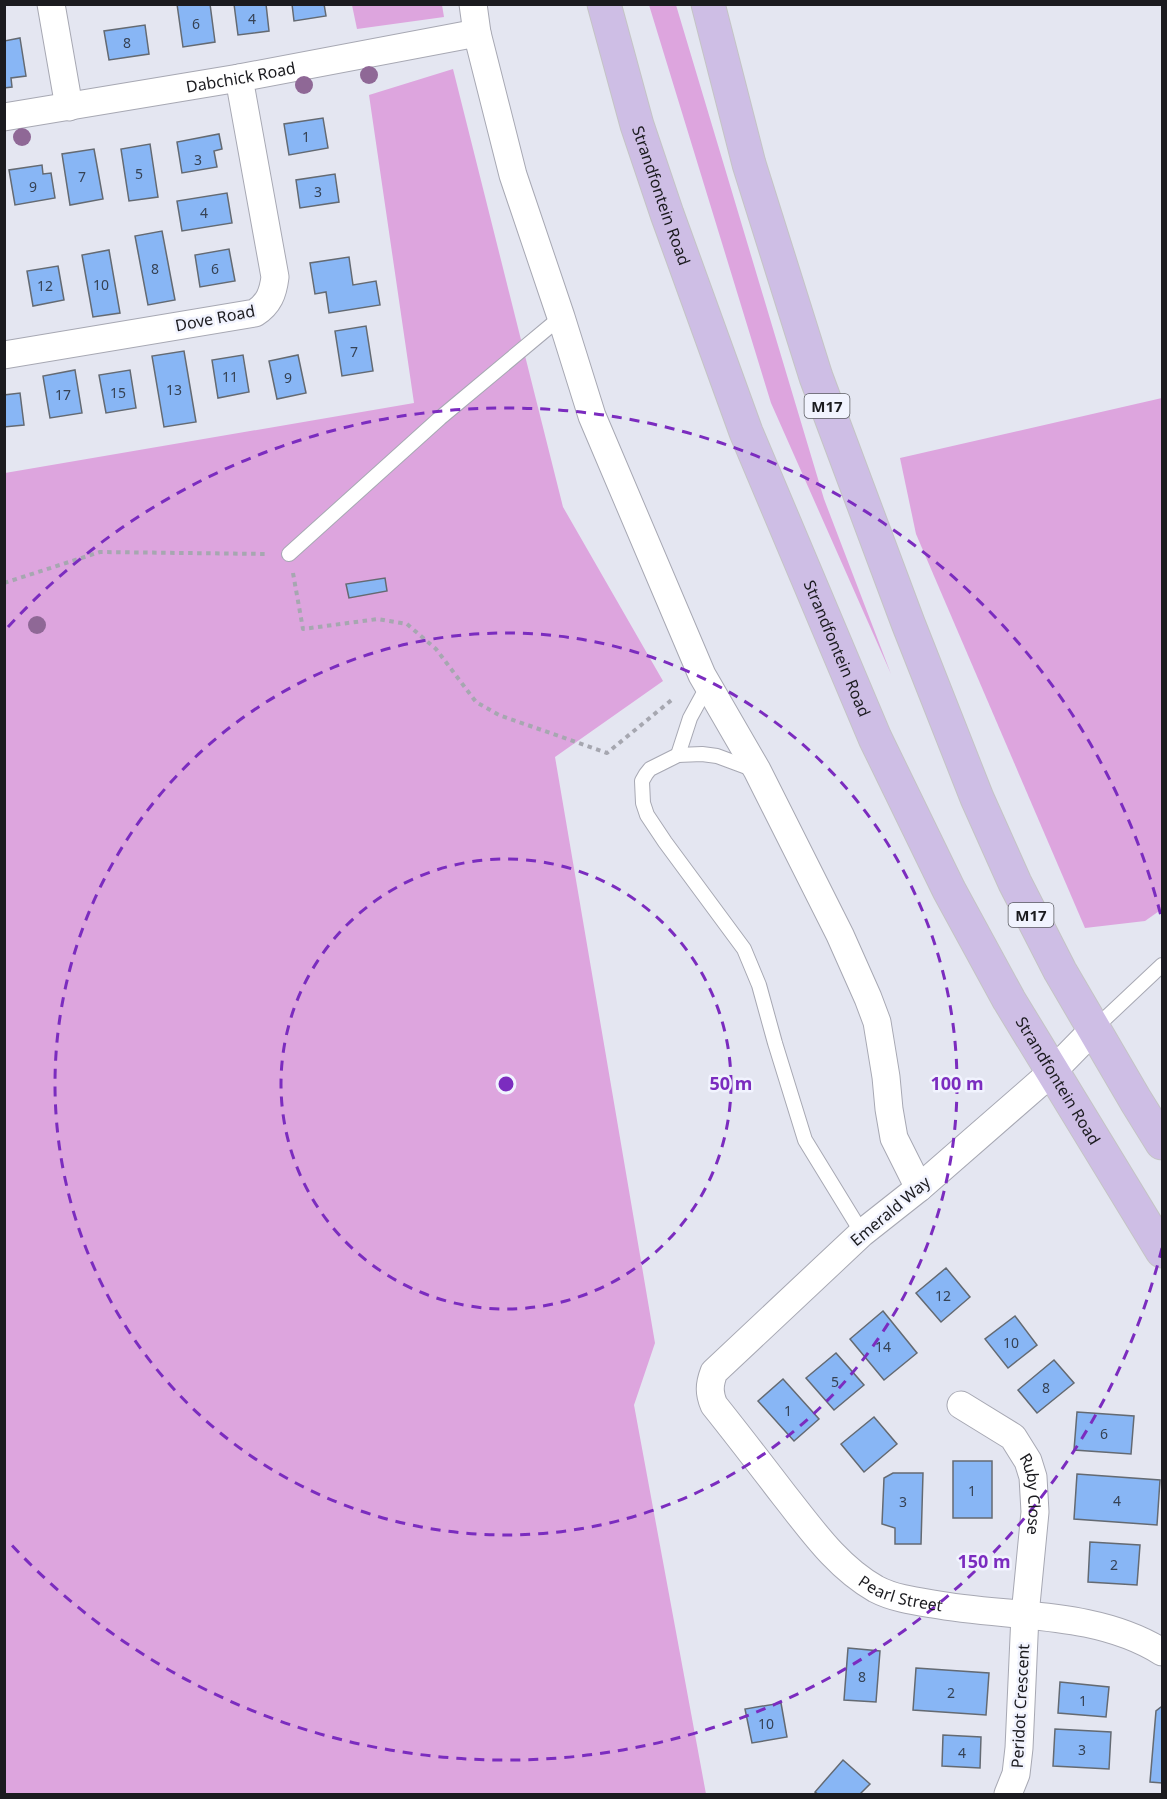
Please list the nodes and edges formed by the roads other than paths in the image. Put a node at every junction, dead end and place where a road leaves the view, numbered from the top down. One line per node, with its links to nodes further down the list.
1 (51, 4): 7 (street)
2 (473, 4): 5 (street)
3 (604, 4): 17 (main road, Strandfontein Road)
4 (708, 4): 16 (main road, M17)
5 (477, 33): 6 (street, Dabchick Road); 9 (street)
6 (239, 78): 7 (street, Dabchick Road); 10 (street, Dove Road)
7 (69, 107): 8 (street, Dabchick Road)
8 (4, 117)
9 (561, 317): 11 (lane); 12 (street)
10 (4, 355)
11 (289, 554)
12 (705, 680): 13 (lane); 14 (street)
13 (678, 756): 14 (lane); 20 (lane)
14 (757, 771): 19 (street)
15 (1162, 965): 16 (lane)
16 (1094, 1029): 17 (street, Emerald Way); 18 (main road, M17)
17 (1052, 1072): 19 (street, Emerald Way); 21 (main road, Strandfontein Road)
18 (1162, 1143)
19 (919, 1188): 20 (street, Emerald Way)
20 (862, 1233): 22 (street, Emerald Way)
21 (1162, 1251)
22 (714, 1405): 24 (street, Pearl Street)
23 (960, 1405): 24 (street, Ruby Close)
24 (1025, 1615): 25 (street, Pearl Street); 26 (street, Peridot Crescent)
25 (1162, 1652)
26 (1008, 1794)

